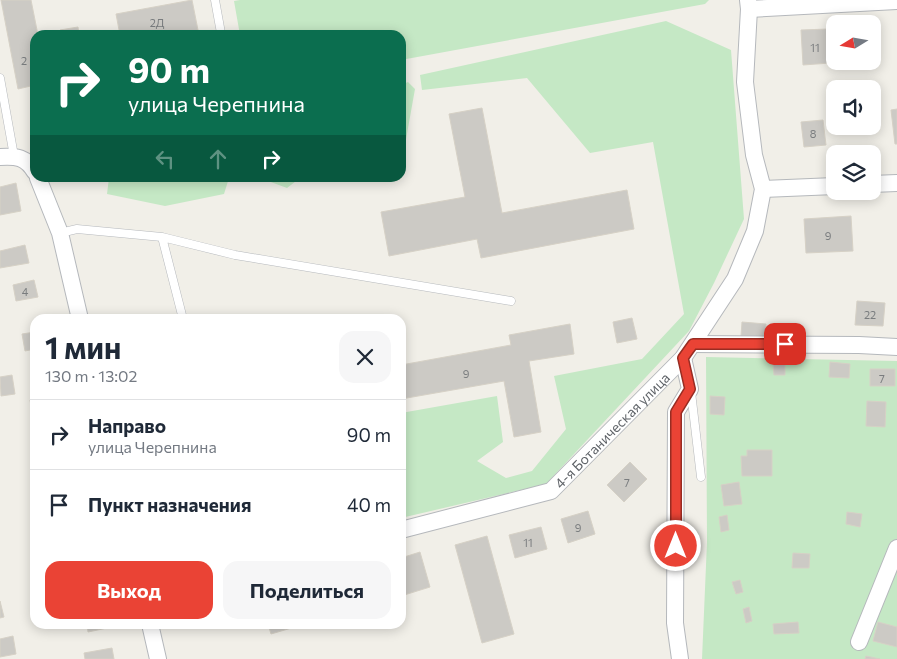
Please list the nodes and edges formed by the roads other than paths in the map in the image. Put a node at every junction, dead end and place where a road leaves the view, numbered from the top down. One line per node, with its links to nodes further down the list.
1 (215, 0): 4 (lane)
2 (897, 1): 3 (street)
3 (748, 4): 12 (street, 4-я Ботаническая улица)
4 (220, 30)
5 (0, 78): 6 (lane)
6 (4, 157): 7 (street)
7 (30, 164)
8 (40, 182): 13 (street)
9 (897, 183): 10 (street)
10 (881, 184)
11 (826, 186): 12 (street)
12 (763, 189): 18 (street, 4-я Ботаническая улица)
13 (60, 233): 14 (lane); 16 (street)
14 (162, 237): 15 (lane); 17 (lane)
15 (511, 301)
16 (79, 314)
17 (182, 314)
18 (693, 344): 19 (street); 20 (street, 4-я Ботаническая улица)
19 (897, 347)
20 (683, 358): 21 (street); 23 (street, 4-я Ботаническая улица)
21 (690, 389): 22 (lane); 28 (street)
22 (701, 477)
23 (406, 529)
24 (897, 548): 26 (street)
25 (151, 629): 27 (street)
26 (859, 642)
27 (158, 659)
28 (680, 659)

